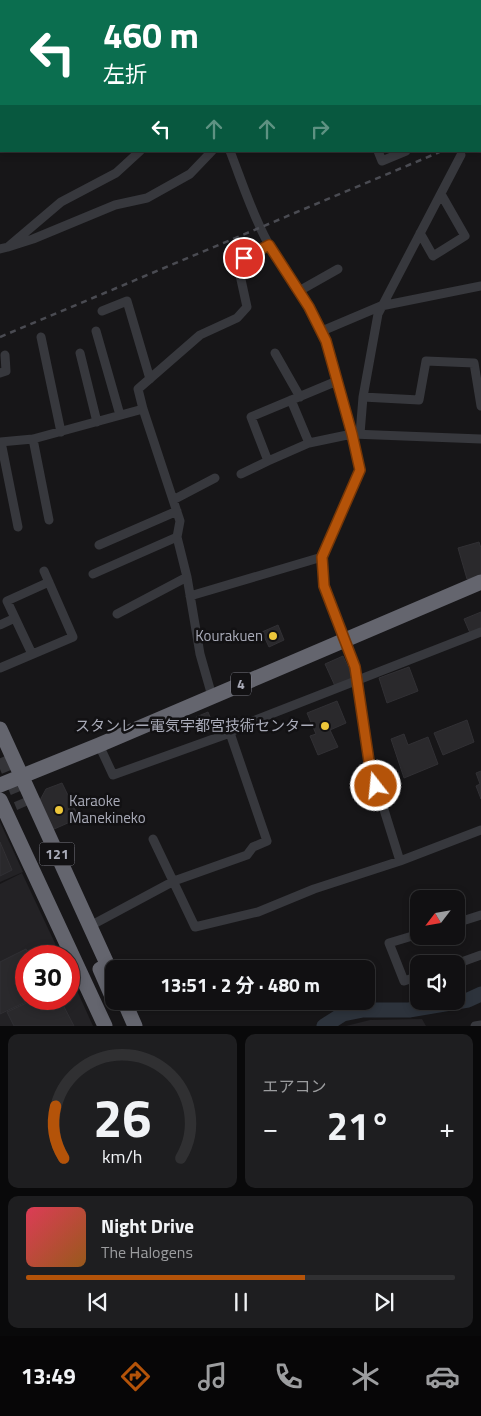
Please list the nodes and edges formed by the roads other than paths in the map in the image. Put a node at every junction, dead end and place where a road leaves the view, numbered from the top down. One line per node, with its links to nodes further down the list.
1 (139, 152): 10 (street)
2 (211, 152): 10 (street)
3 (230, 152): 9 (street)
4 (378, 152): 5 (street)
5 (404, 152)
6 (461, 155): 7 (street)
7 (440, 194): 8 (street); 8 (street)
8 (420, 233): 14 (street)
9 (269, 245): 13 (street); 23 (street)
10 (4, 248)
11 (338, 269): 13 (street)
12 (481, 286): 14 (street)
13 (299, 290): 17 (street)
14 (381, 306): 17 (street); 25 (street)
15 (102, 311): 23 (street)
16 (96, 331): 29 (street)
17 (322, 331): 24 (street)
18 (40, 337): 31 (street)
19 (80, 353): 30 (street)
20 (275, 353): 26 (street)
21 (4, 355): 22 (street)
22 (0, 372)
23 (150, 379): 28 (street)
24 (337, 381): 26 (street); 32 (street)
25 (363, 396): 27 (street); 32 (street)
26 (296, 399): 36 (street); 37 (street)
27 (481, 406)
28 (143, 409): 29 (street); 40 (street)
29 (120, 416): 30 (street)
30 (97, 422): 31 (street)
31 (61, 432): 33 (street)
32 (356, 434): 34 (street); 36 (street); 46 (street)
33 (33, 439): 35 (street); 42 (street)
34 (481, 439)
35 (0, 442): 43 (street)
36 (309, 443): 37 (street)
37 (268, 461): 38 (street)
38 (241, 474)
39 (215, 478): 40 (street)
40 (174, 500): 41 (street)
41 (177, 511): 44 (street); 45 (street)
42 (49, 520)
43 (18, 527)
44 (177, 537): 48 (street); 49 (street)
45 (99, 545)
46 (322, 557): 52 (street); 57 (street)
47 (44, 571): 50 (street)
48 (92, 574)
49 (187, 577): 52 (street); 53 (street)
50 (49, 582): 54 (street); 58 (street)
51 (481, 582): 57 (highway, 4)
52 (190, 596): 61 (street)
53 (117, 614)
54 (15, 618): 55 (street); 58 (street)
55 (0, 625)
56 (481, 632): 60 (street)
57 (346, 640): 60 (street); 61 (highway, 4)
58 (32, 654): 59 (street)
59 (0, 668)
60 (357, 680): 63 (street); 70 (street)
61 (212, 696): 64 (highway, 4)
62 (0, 730): 65 (highway, 121)
63 (230, 733): 64 (street); 71 (street)
64 (99, 745): 65 (highway, 4)
65 (21, 777): 66 (highway, 4); 74 (highway, 121)
66 (0, 785)
67 (0, 800): 86 (highway, 121)
68 (481, 830): 70 (street)
69 (153, 838): 71 (street)
70 (400, 861): 71 (street)
71 (174, 881): 74 (street)
72 (481, 915): 73 (street)
73 (465, 920)
74 (90, 926): 77 (highway, 121)
75 (410, 937): 79 (street)
76 (481, 955): 78 (street)
77 (105, 960)
78 (465, 961)
79 (410, 979)
80 (105, 983): 81 (highway, 121)
81 (105, 1005)
82 (107, 1010): 87 (highway, 121)
83 (118, 1010): 88 (highway, 121)
84 (128, 1010): 89 (highway)
85 (481, 1024): 90 (street)
86 (105, 1026)
87 (114, 1026)
88 (125, 1026)
89 (135, 1026)
90 (475, 1026)

